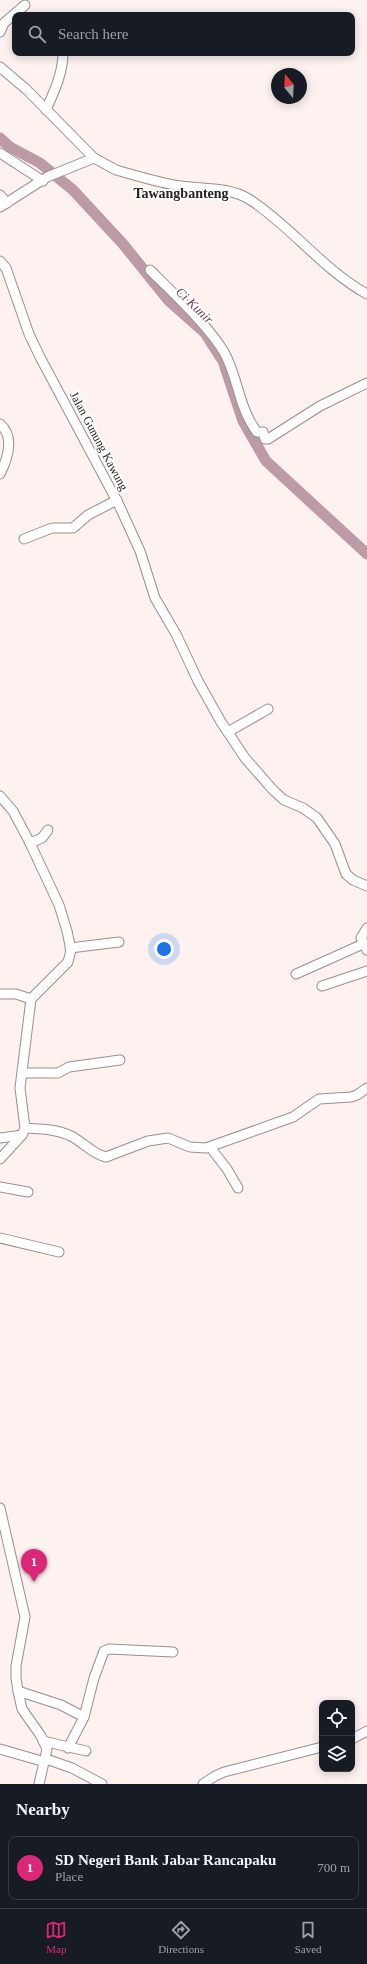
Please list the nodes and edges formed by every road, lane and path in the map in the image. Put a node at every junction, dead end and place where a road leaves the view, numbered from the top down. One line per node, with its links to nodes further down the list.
1 (25, 5): 2 (street)
2 (17, 12)
3 (12, 16): 4 (street)
4 (0, 32)
5 (63, 56): 7 (street)
6 (0, 67): 7 (street)
7 (46, 110): 9 (street)
8 (0, 153): 10 (street)
9 (94, 158): 10 (street); 15 (street)
10 (45, 179): 12 (street)
11 (0, 195): 12 (street)
12 (4, 205)
13 (0, 261): 19 (street, Jalan Gunung Kawung)
14 (150, 270): 16 (street)
15 (367, 294)
16 (367, 383)
17 (0, 424): 18 (street)
18 (0, 474)
19 (117, 500): 20 (street); 22 (street, Jalan Gunung Kawung)
20 (24, 539)
21 (268, 709): 22 (street)
22 (228, 732): 26 (street, Jalan Gunung Kawung)
23 (0, 796): 25 (street)
24 (48, 830): 25 (street)
25 (30, 843): 30 (street)
26 (367, 886)
27 (367, 928): 29 (street)
28 (119, 942): 30 (street)
29 (365, 947): 32 (street)
30 (70, 948): 35 (street)
31 (367, 971): 33 (street)
32 (296, 974)
33 (322, 986)
34 (0, 994): 35 (street)
35 (31, 999): 37 (street)
36 (120, 1060): 37 (street)
37 (22, 1073): 39 (street)
38 (367, 1088): 41 (street)
39 (23, 1131): 40 (street); 41 (street); 42 (street)
40 (0, 1138)
41 (210, 1147): 44 (street)
42 (0, 1159)
43 (0, 1187): 45 (street)
44 (238, 1188)
45 (28, 1192)
46 (0, 1238): 47 (street)
47 (60, 1252)
48 (0, 1508): 50 (street)
49 (173, 1652): 51 (street)
50 (18, 1691): 51 (street); 54 (street)
51 (84, 1717): 55 (street)
52 (367, 1732): 53 (street)
53 (355, 1738)
54 (43, 1741): 55 (street); 59 (street)
55 (68, 1748): 58 (street)
56 (319, 1748): 62 (street)
57 (0, 1749): 59 (street)
58 (86, 1751)
59 (45, 1760): 60 (street); 61 (street)
60 (39, 1784)
61 (102, 1784)
62 (203, 1784)

